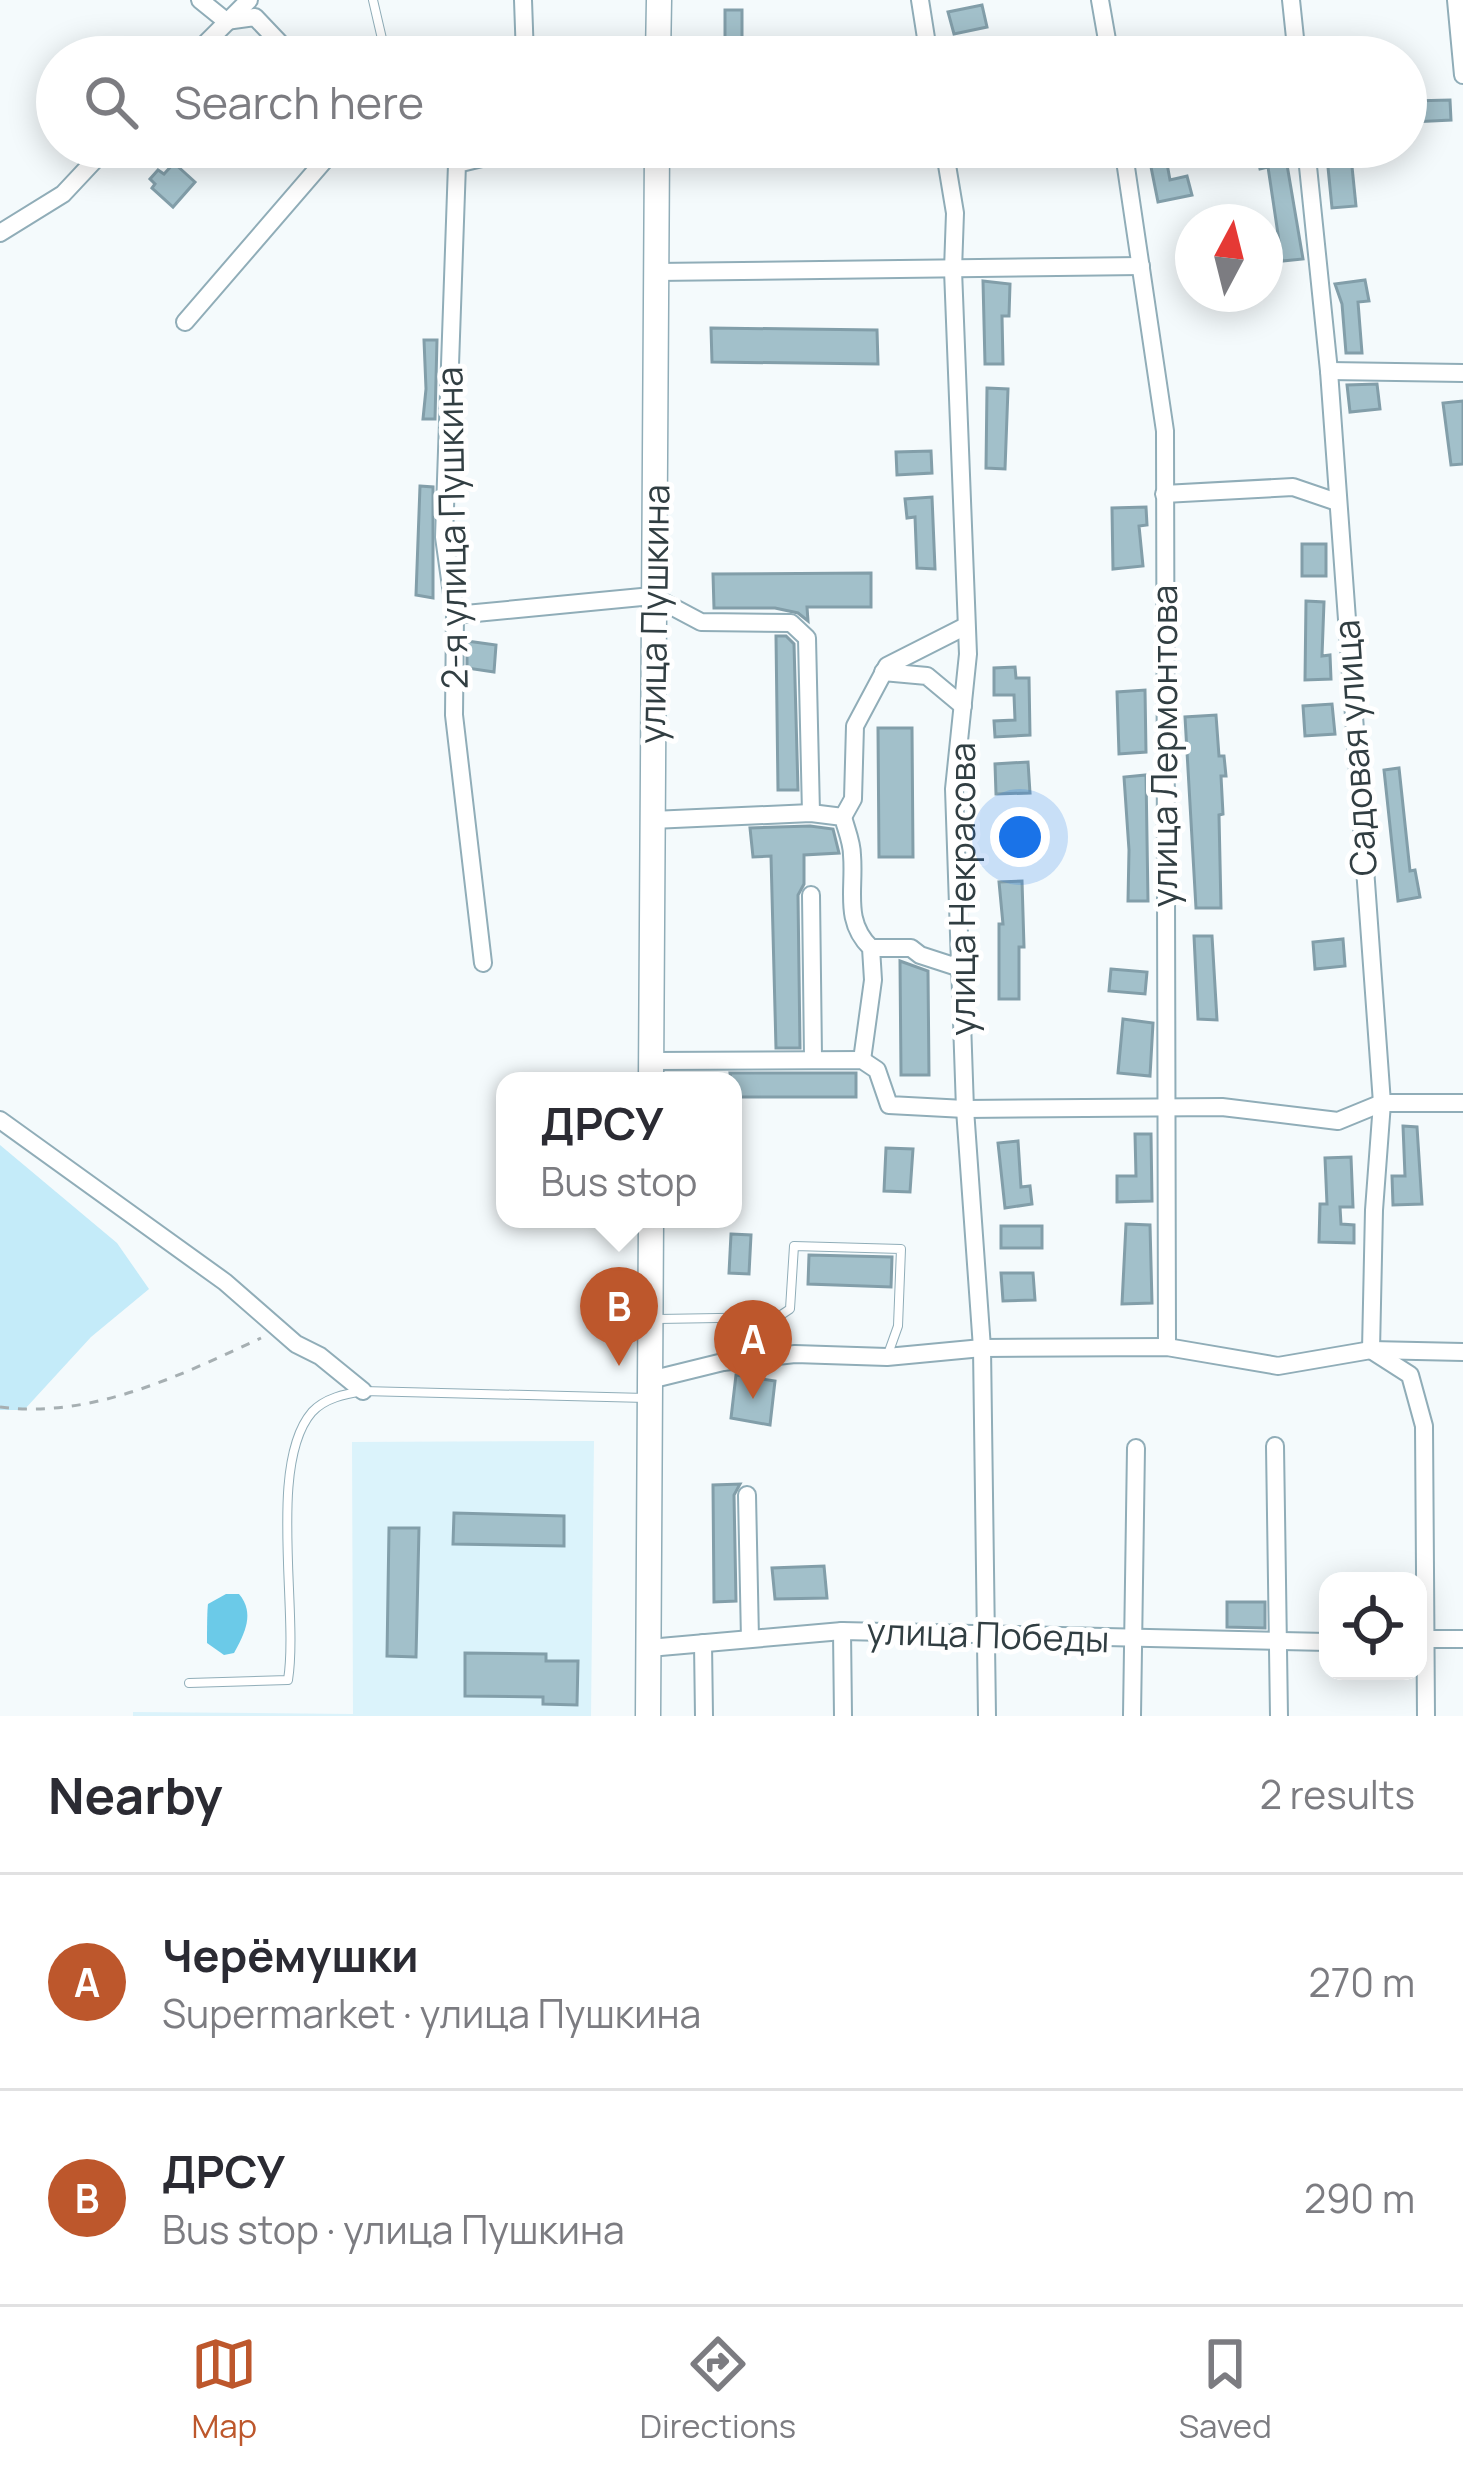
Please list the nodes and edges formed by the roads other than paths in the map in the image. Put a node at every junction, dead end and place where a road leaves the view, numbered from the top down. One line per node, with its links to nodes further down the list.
1 (200, 0): 10 (street)
2 (250, 0): 10 (street)
3 (374, 0): 13 (lane)
4 (523, 0): 14 (street)
5 (659, 0): 15 (main road)
6 (920, 0): 16 (street)
7 (1100, 0): 17 (street)
8 (1292, 0): 18 (street)
9 (1456, 0): 19 (street)
10 (226, 21): 11 (street); 12 (street)
11 (212, 36)
12 (273, 36)
13 (382, 36)
14 (524, 36)
15 (658, 36)
16 (926, 36)
17 (1106, 36)
18 (1295, 36)
19 (1463, 75)
20 (87, 168): 27 (street)
21 (319, 168): 31 (street)
22 (457, 168): 37 (street, 2-я улица Пушкина)
23 (657, 168): 30 (main road, улица Пушкина)
24 (948, 168): 29 (street, улица Некрасова)
25 (1127, 168): 28 (street, улица Лермонтова)
26 (1308, 168): 32 (street, Садовая улица)
27 (0, 233)
28 (1141, 266): 29 (street); 34 (street, улица Лермонтова)
29 (952, 269): 30 (street); 38 (street, улица Некрасова)
30 (656, 272): 36 (main road, улица Пушкина)
31 (185, 322)
32 (1330, 371): 33 (street); 35 (street, Садовая улица)
33 (1463, 373)
34 (1164, 494): 35 (street); 54 (street, улица Лермонтова)
35 (1337, 502): 51 (street, Садовая улица)
36 (652, 596): 37 (street); 41 (street); 43 (main road, улица Пушкина)
37 (454, 616): 46 (street, 2-я улица Пушкина)
38 (966, 626): 39 (street); 40 (street, улица Некрасова)
39 (884, 672): 40 (street); 42 (street)
40 (963, 706): 47 (street, улица Некрасова)
41 (811, 813): 42 (street); 43 (street)
42 (843, 817): 45 (street)
43 (652, 820): 50 (main road, улица Пушкина)
44 (811, 895): 48 (street)
45 (872, 948): 47 (street); 49 (street)
46 (482, 963)
47 (960, 968): 53 (street, улица Некрасова)
48 (813, 1058): 49 (street); 50 (street)
49 (862, 1060): 53 (street)
50 (651, 1071)
51 (1382, 1103): 52 (street); 54 (street); 61 (street, Садовая улица)
52 (1463, 1103)
53 (965, 1108): 54 (street); 60 (street, улица Некрасова)
54 (1165, 1110): 59 (street, улица Лермонтова)
55 (0, 1120): 66 (street)
56 (651, 1228): 57 (main road)
57 (650, 1319): 58 (lane); 65 (main road)
58 (754, 1319): 63 (lane); 64 (street)
59 (1168, 1347): 60 (street); 61 (street)
60 (982, 1348): 63 (street); 72 (street, улица Некрасова)
61 (1371, 1350): 62 (street); 70 (street)
62 (1463, 1352)
63 (887, 1357): 64 (street)
64 (723, 1362): 65 (street)
65 (650, 1389): 66 (lane); 80 (main road)
66 (363, 1391): 82 (lane)
67 (1275, 1446): 79 (street)
68 (1136, 1448): 76 (street)
69 (747, 1495): 74 (street)
70 (1423, 1572)
71 (842, 1631): 72 (street, улица Победы); 74 (street, улица Победы); 85 (street)
72 (987, 1633): 76 (street, улица Победы); 86 (street, улица Некрасова)
73 (1427, 1638): 75 (street)
74 (751, 1639): 78 (street, улица Победы)
75 (1463, 1639)
76 (1132, 1640): 79 (street, улица Победы); 87 (street)
77 (1319, 1642): 79 (street, улица Победы)
78 (703, 1643): 80 (street, улица Победы); 84 (street)
79 (1279, 1643): 88 (street)
80 (649, 1648): 83 (main road)
81 (1424, 1680): 89 (street)
82 (188, 1683)
83 (648, 1716)
84 (704, 1716)
85 (843, 1716)
86 (987, 1716)
87 (1132, 1716)
88 (1279, 1716)
89 (1426, 1716)

